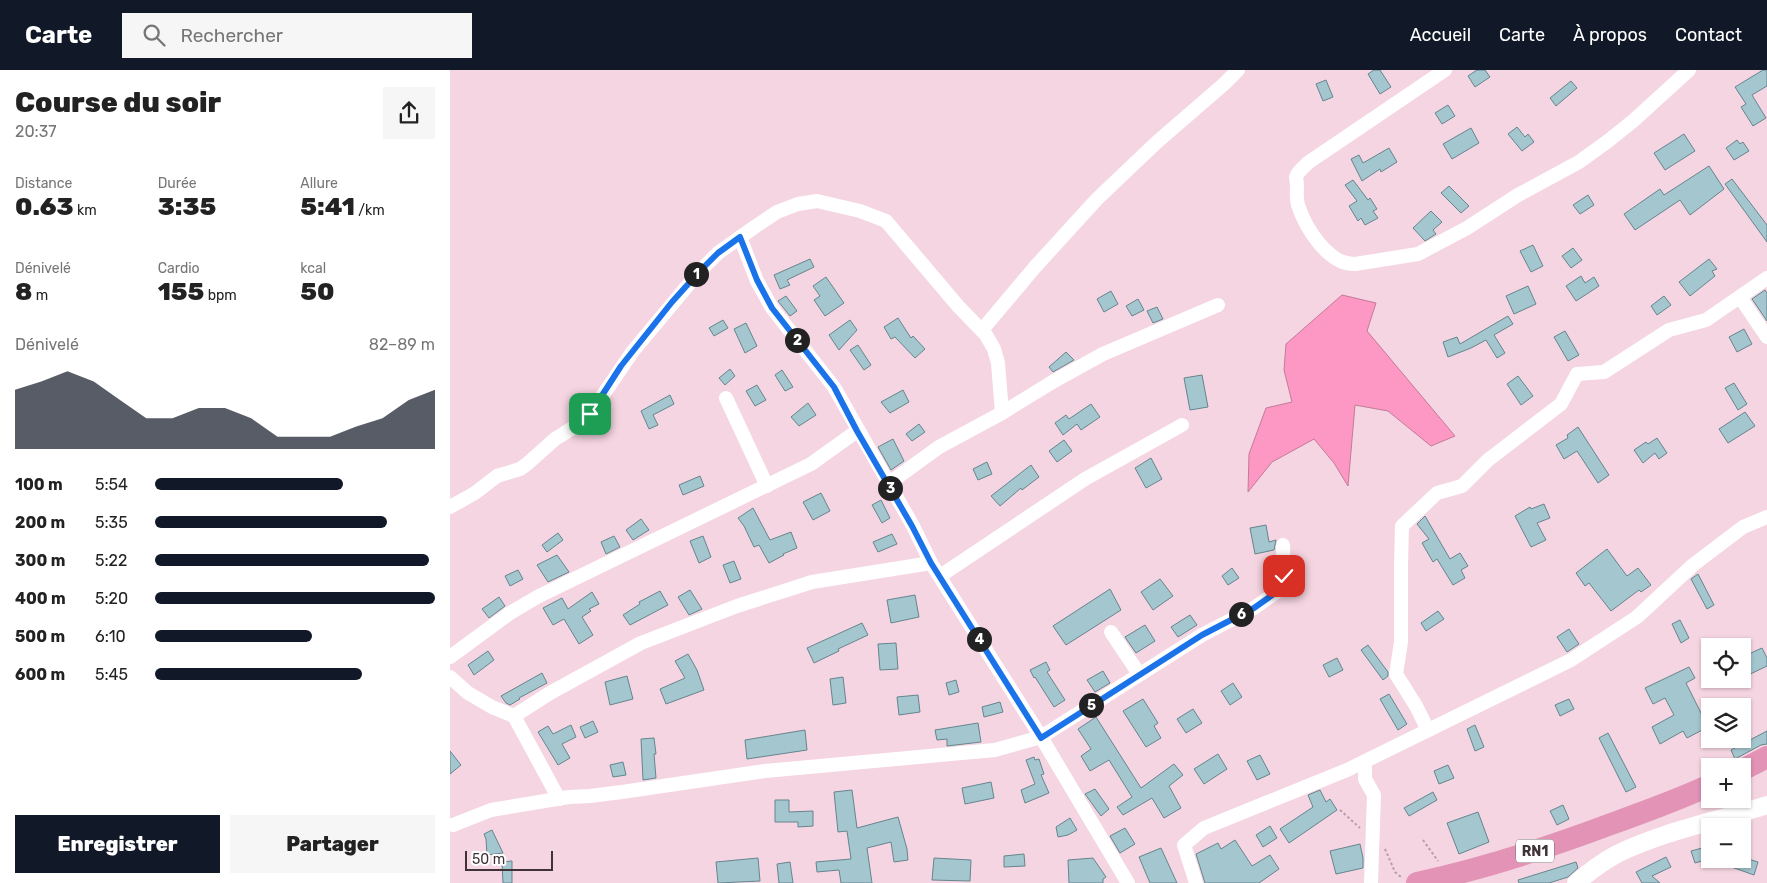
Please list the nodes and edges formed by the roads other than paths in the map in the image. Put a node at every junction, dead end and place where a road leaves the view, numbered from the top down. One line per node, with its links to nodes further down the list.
1 (1238, 70): 8 (street)
2 (1445, 70): 3 (street)
3 (1689, 70)
4 (740, 237): 8 (street); 13 (street); 16 (street)
5 (1767, 278): 6 (street)
6 (1740, 297): 9 (street); 26 (street)
7 (1218, 305): 11 (street)
8 (982, 330): 11 (street)
9 (1767, 337)
10 (726, 398): 15 (street)
11 (1002, 413): 14 (street)
12 (1182, 426): 20 (street)
13 (857, 431): 14 (street); 15 (street)
14 (888, 484): 19 (street)
15 (767, 486): 22 (street)
16 (450, 507)
17 (1767, 517): 26 (street)
18 (1282, 545): 23 (street)
19 (931, 563): 20 (street); 25 (street)
20 (940, 576): 27 (street)
21 (1111, 632): 23 (street)
22 (450, 657)
23 (1139, 674): 27 (street)
24 (450, 677): 25 (street)
25 (514, 716): 32 (street)
26 (1428, 730): 29 (street)
27 (1041, 738): 32 (street); 35 (street)
28 (1767, 757): 30 (highway)
29 (1365, 762): 36 (street); 37 (street)
30 (1751, 765)
31 (1701, 789): 38 (highway, RN1)
32 (559, 799): 34 (street)
33 (1767, 805): 39 (street)
34 (453, 825)
35 (1128, 883)
36 (1196, 883)
37 (1370, 883)
38 (1411, 883)
39 (1576, 883)

